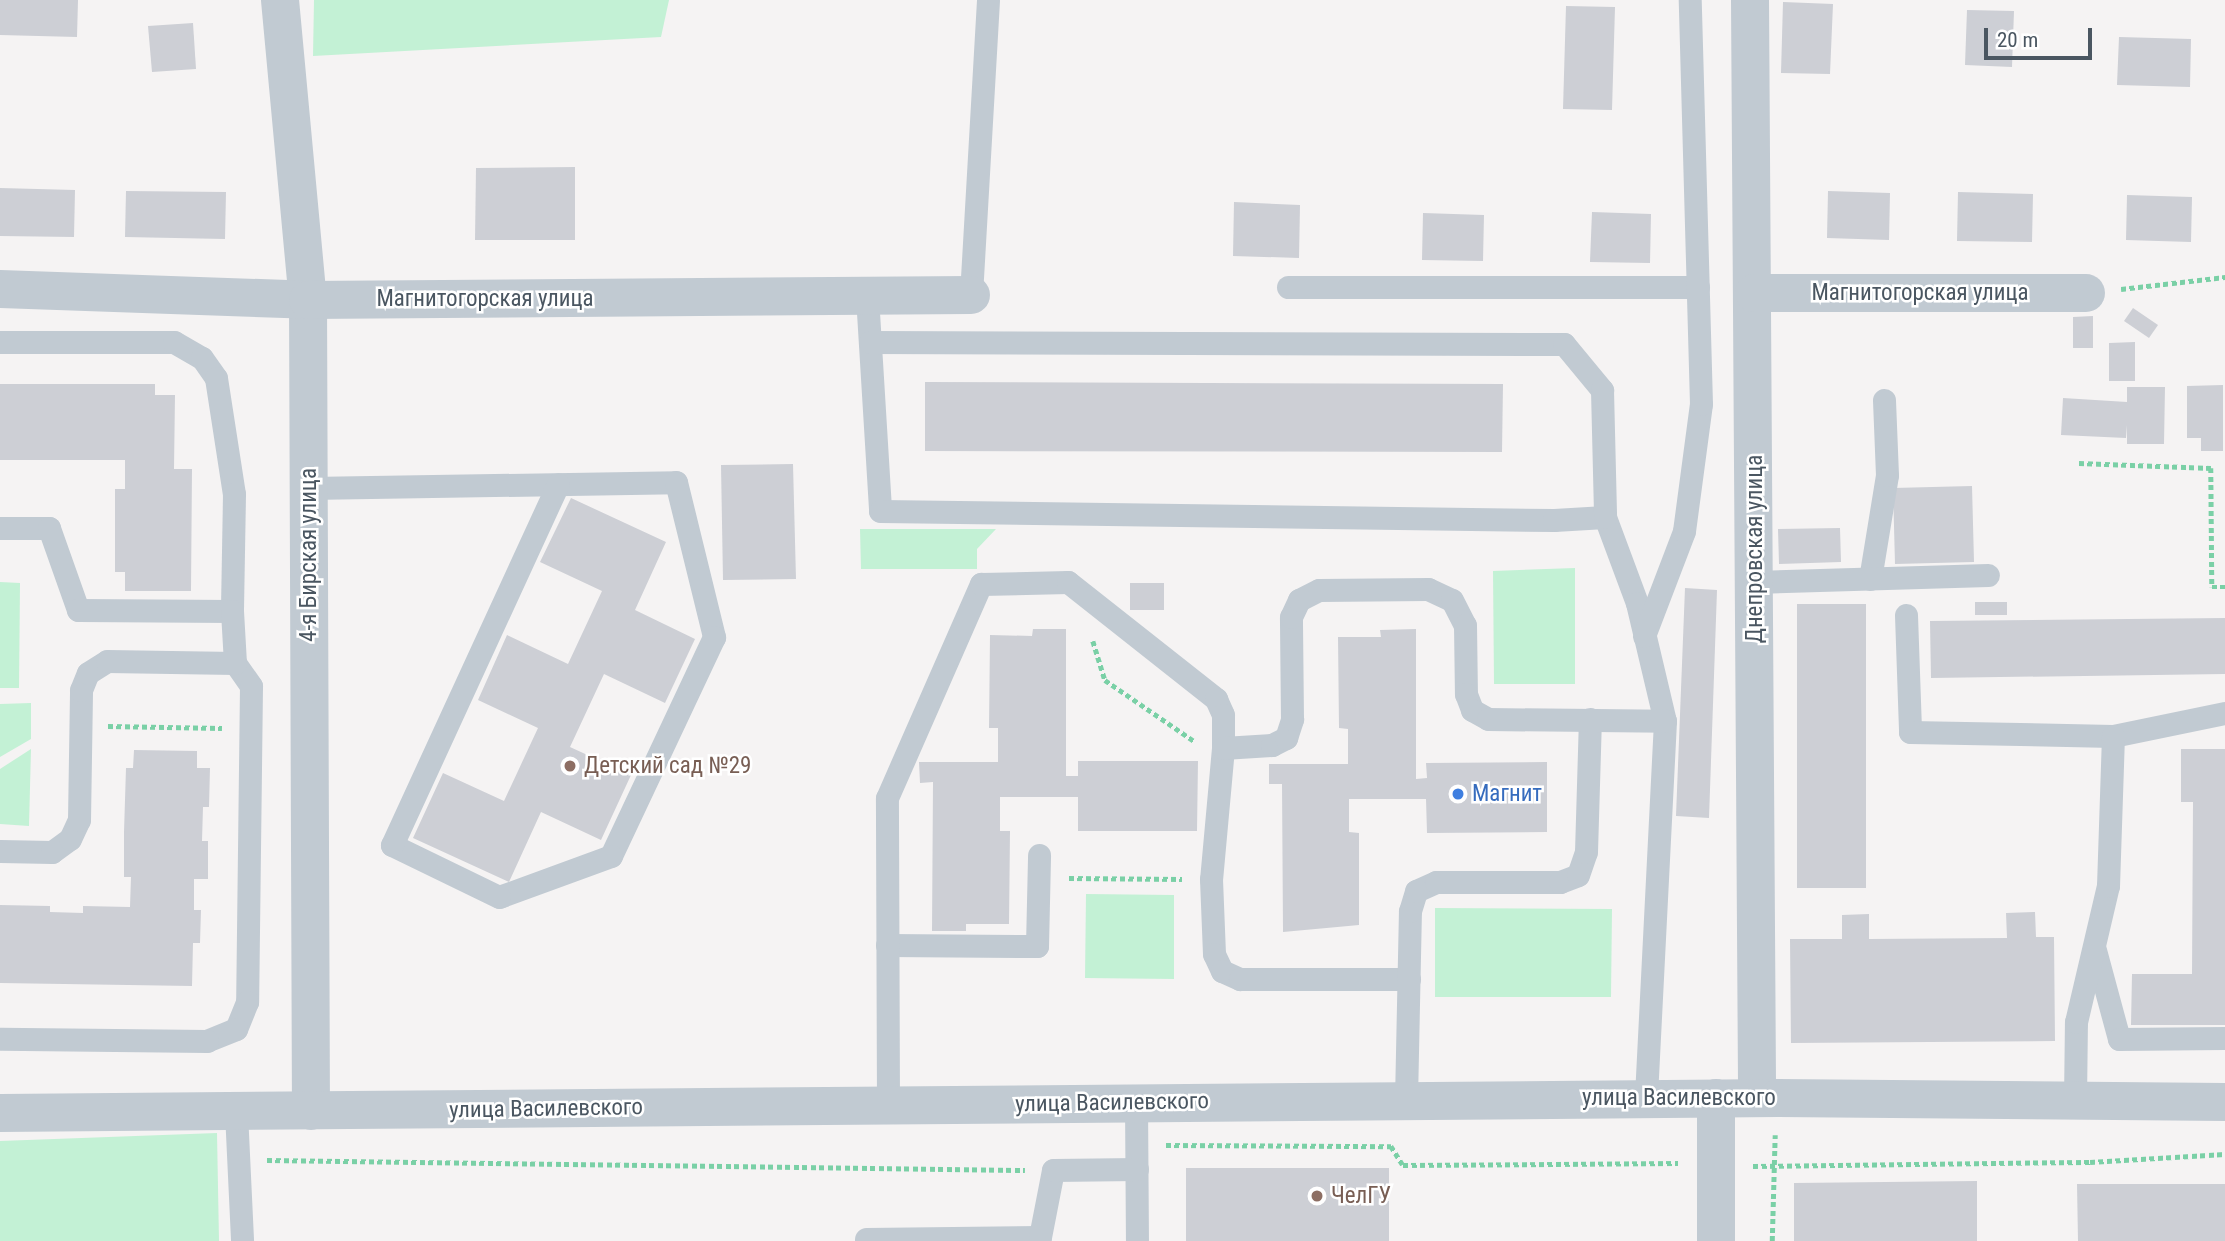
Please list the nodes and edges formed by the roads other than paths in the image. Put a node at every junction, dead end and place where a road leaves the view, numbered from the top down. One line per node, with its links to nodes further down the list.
1 (280, 0): 12 (street, 4-я Бирская улица)
2 (988, 0): 10 (lane)
3 (1690, 0): 6 (lane)
4 (1750, 0): 8 (street, Днепровская улица)
5 (1288, 287): 6 (lane)
6 (1698, 287): 25 (lane)
7 (0, 289): 12 (street, Магнитогорская улица)
8 (1754, 293): 9 (street, Магнитогорская улица); 22 (street, Днепровская улица)
9 (2086, 293)
10 (971, 295): 11 (street, Магнитогорская улица)
11 (867, 296): 12 (street, Магнитогорская улица); 14 (lane)
12 (308, 300): 17 (street, 4-я Бирская улица)
13 (0, 342): 23 (lane)
14 (870, 342): 18 (lane); 18 (lane)
15 (1884, 400): 21 (lane)
16 (558, 484): 16 (lane); 17 (lane)
17 (309, 488): 47 (street, 4-я Бирская улица)
18 (1605, 517): 25 (lane)
19 (0, 528): 23 (lane)
20 (1989, 575): 21 (lane)
21 (1870, 579): 22 (lane)
22 (1755, 582): 40 (street, Днепровская улица)
23 (232, 611): 26 (lane)
24 (1906, 615): 30 (lane)
25 (1644, 636): 29 (lane)
26 (235, 663): 32 (lane); 37 (lane)
27 (2225, 713): 30 (lane)
28 (1590, 719): 29 (lane); 31 (lane); 36 (lane)
29 (1665, 720): 41 (lane)
30 (2113, 736): 35 (lane)
31 (1222, 754): 34 (lane); 36 (lane)
32 (0, 851)
33 (1039, 866): 34 (lane)
34 (887, 946): 46 (lane)
35 (2094, 947): 38 (lane); 43 (lane)
36 (1409, 979): 42 (lane)
37 (0, 1038)
38 (2225, 1038)
39 (1716, 1098): 40 (street, улица Василевского); 41 (street, улица Василевского); 54 (street)
40 (1768, 1098): 43 (street, улица Василевского)
41 (1646, 1099): 42 (street, улица Василевского)
42 (1406, 1100): 44 (street, улица Василевского)
43 (2075, 1100): 45 (street, улица Василевского)
44 (1136, 1102): 46 (street, улица Василевского); 50 (lane)
45 (2225, 1102)
46 (888, 1106): 47 (street, улица Василевского)
47 (311, 1111): 48 (street, улица Василевского)
48 (236, 1112): 49 (street, улица Василевского); 52 (lane)
49 (0, 1113)
50 (1137, 1169): 51 (lane); 53 (lane)
51 (866, 1239)
52 (242, 1241)
53 (1137, 1241)
54 (1716, 1241)

